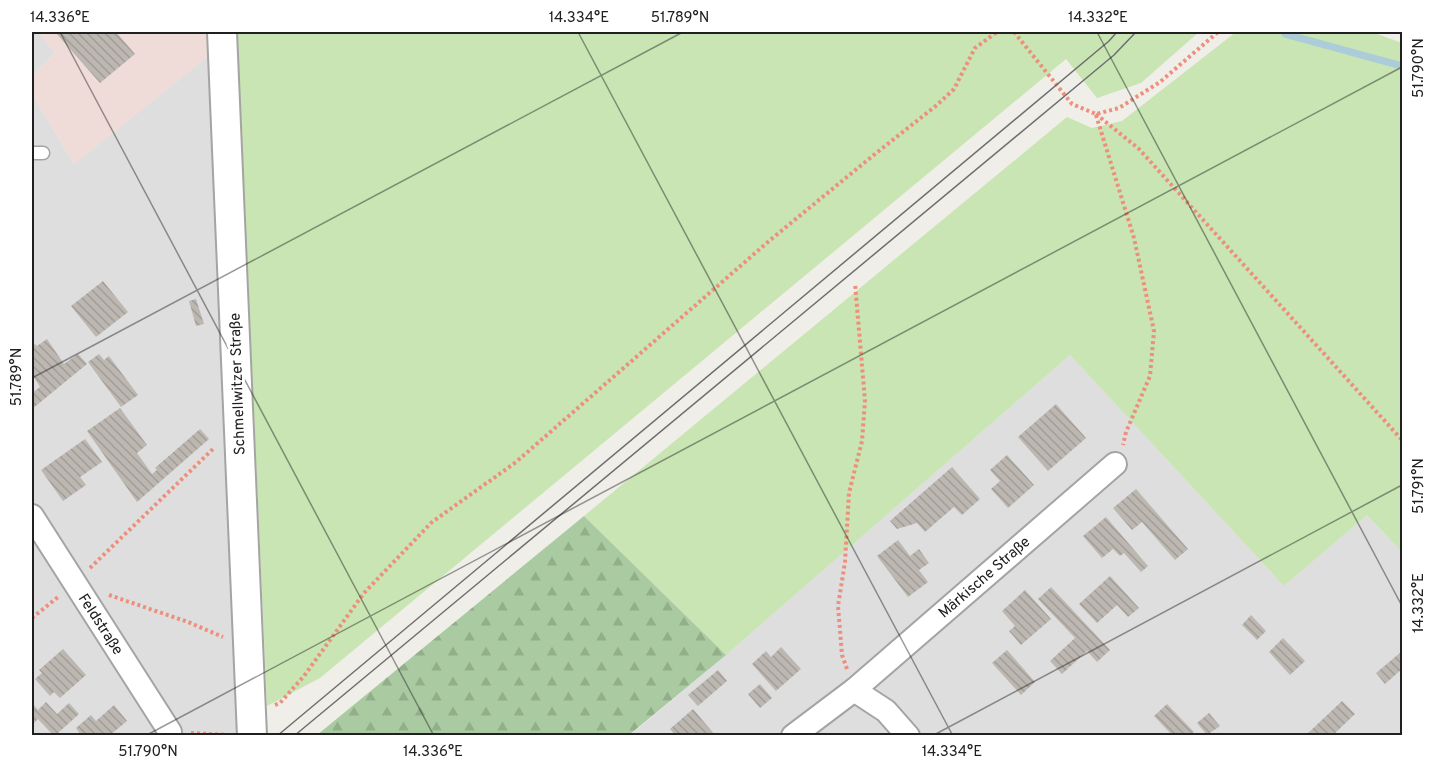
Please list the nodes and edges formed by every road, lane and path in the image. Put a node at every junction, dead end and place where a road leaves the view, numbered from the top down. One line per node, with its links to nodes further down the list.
1 (222, 32): 7 (street, Schmellwitzer Straße)
2 (997, 32): 15 (path)
3 (1014, 32): 5 (path)
4 (1218, 32): 5 (path)
5 (1096, 114): 8 (path); 9 (path)
6 (855, 283): 14 (path)
7 (239, 425): 11 (path); 13 (street, Schmellwitzer Straße)
8 (1402, 440)
9 (1114, 464): 14 (street, Märkische Straße)
10 (32, 516): 11 (street, Feldstraße)
11 (74, 583): 12 (path); 13 (path); 16 (street, Feldstraße)
12 (32, 618)
13 (248, 650): 15 (street, Schmellwitzer Straße)
14 (854, 690): 17 (street, Märkische Straße); 18 (street)
15 (246, 728): 16 (path)
16 (170, 732)
17 (793, 735)
18 (908, 735)

